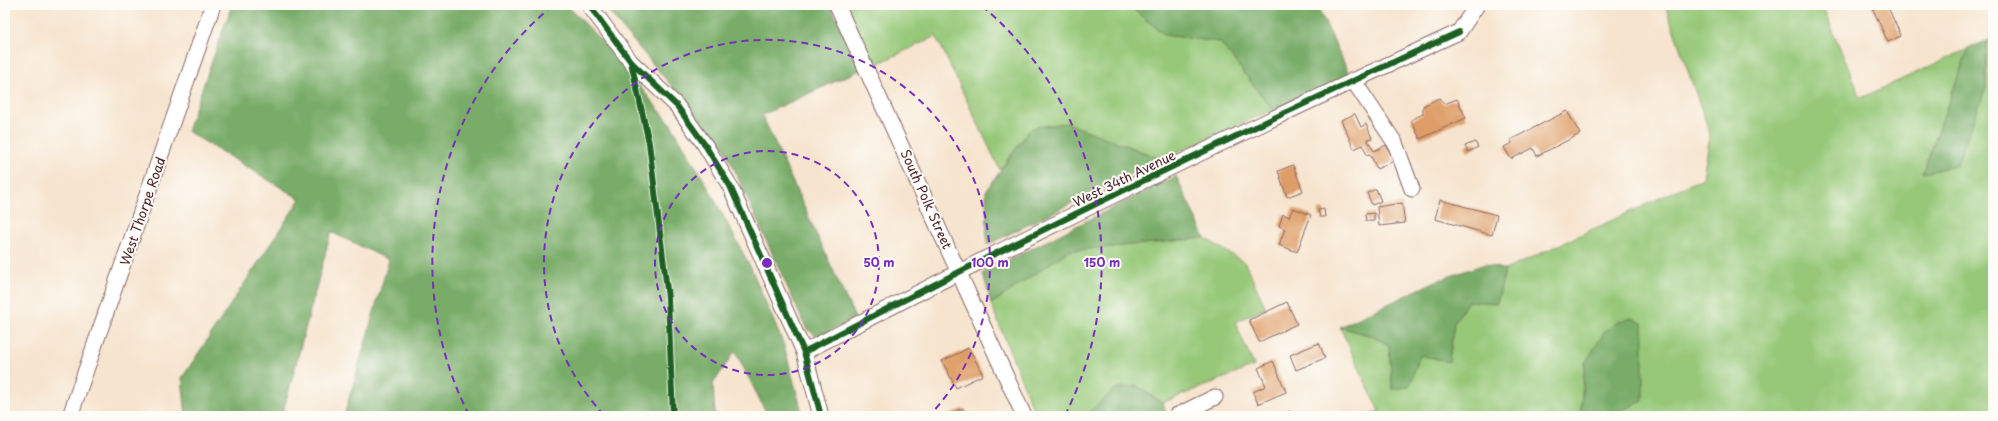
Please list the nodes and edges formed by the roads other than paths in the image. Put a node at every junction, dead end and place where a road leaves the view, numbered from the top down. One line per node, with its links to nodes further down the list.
1 (213, 5): 10 (street, West Thorpe Road)
2 (589, 5): 8 (street)
3 (837, 5): 7 (street, South Polk Street)
4 (1477, 5): 5 (street, West 34th Avenue)
5 (1353, 80): 6 (street); 7 (street, West 34th Avenue)
6 (1412, 189)
7 (959, 271): 8 (street, West 34th Avenue); 12 (street, South Polk Street)
8 (804, 352): 11 (street)
9 (1214, 398): 13 (street)
10 (70, 416)
11 (821, 416)
12 (1024, 416)
13 (1176, 416)

